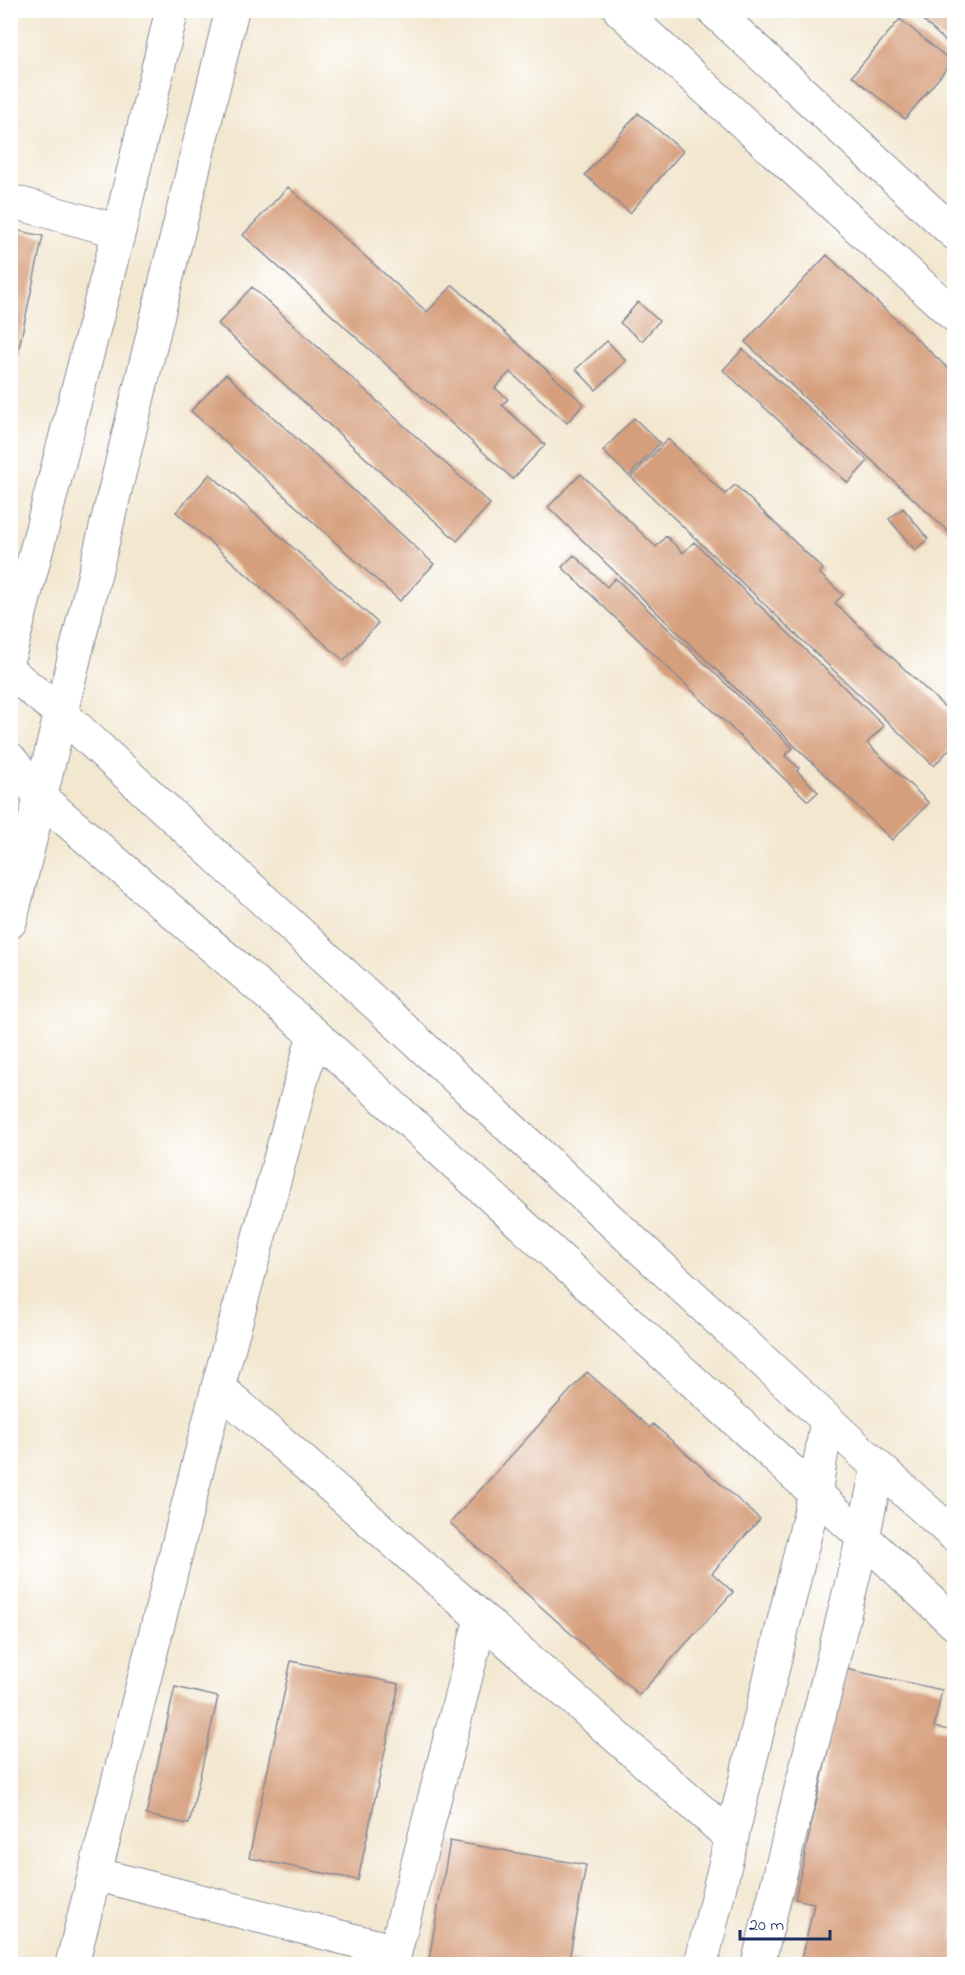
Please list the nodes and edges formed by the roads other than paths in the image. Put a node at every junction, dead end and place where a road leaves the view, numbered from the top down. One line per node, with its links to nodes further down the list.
1 (172, 10): 6 (street)
2 (232, 10): 11 (street)
3 (620, 10): 8 (street)
4 (713, 10): 7 (street)
5 (10, 201): 6 (street)
6 (119, 231): 9 (street)
7 (954, 233)
8 (954, 315)
9 (10, 652)
10 (10, 672): 11 (street)
11 (62, 714): 13 (street); 17 (street)
12 (10, 759): 13 (street)
13 (42, 799): 14 (street); 15 (street)
14 (10, 922)
15 (314, 1034): 16 (street); 19 (street)
16 (218, 1387): 22 (street); 25 (street)
17 (827, 1420): 18 (street); 19 (street)
18 (878, 1467): 20 (street); 21 (street)
19 (815, 1494): 21 (street); 24 (street)
20 (954, 1535)
21 (863, 1537): 23 (street); 29 (street)
22 (481, 1618): 24 (street); 26 (street)
23 (954, 1623)
24 (732, 1838): 28 (street)
25 (95, 1874): 26 (street); 27 (street)
26 (394, 1958)
27 (72, 1965)
28 (701, 1965)
29 (758, 1965)

